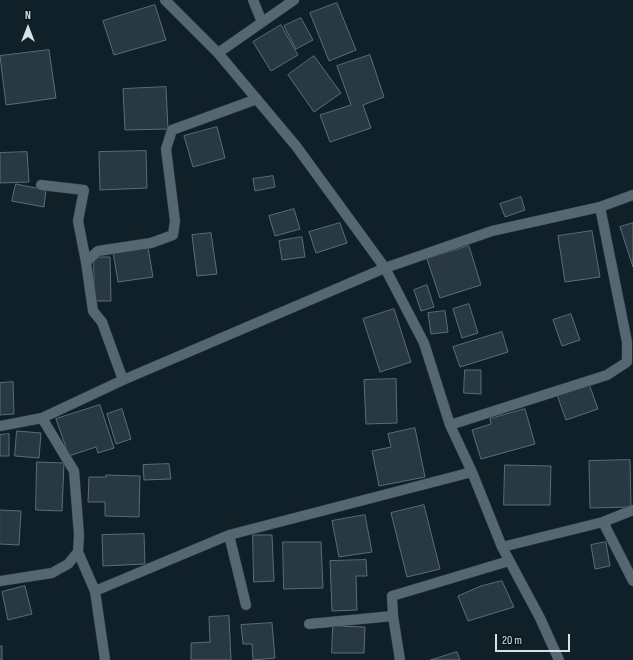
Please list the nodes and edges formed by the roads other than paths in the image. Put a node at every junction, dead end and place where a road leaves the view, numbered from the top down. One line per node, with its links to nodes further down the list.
1 (165, 0): 5 (street)
2 (253, 0): 4 (street)
3 (294, 0): 4 (street)
4 (262, 22): 5 (street)
5 (218, 53): 6 (street)
6 (257, 99): 10 (street); 11 (street)
7 (41, 186): 10 (street)
8 (633, 195): 9 (street)
9 (600, 207): 11 (street); 12 (street)
10 (86, 262): 13 (street)
11 (385, 268): 13 (street); 15 (street)
12 (630, 340): 15 (street)
13 (123, 380): 14 (street)
14 (42, 418): 16 (street); 22 (street)
15 (450, 425): 17 (street)
16 (0, 426)
17 (472, 472): 20 (street); 21 (street)
18 (633, 510): 19 (street)
19 (603, 522): 21 (street); 25 (street)
20 (230, 535): 26 (street); 27 (street)
21 (502, 547): 23 (street)
22 (78, 552): 24 (street); 26 (street)
23 (509, 561): 28 (street); 32 (street)
24 (0, 581)
25 (633, 581)
26 (95, 591): 30 (street)
27 (246, 605)
28 (393, 616): 29 (street); 31 (street)
29 (309, 624)
30 (105, 660)
31 (400, 660)
32 (559, 660)

